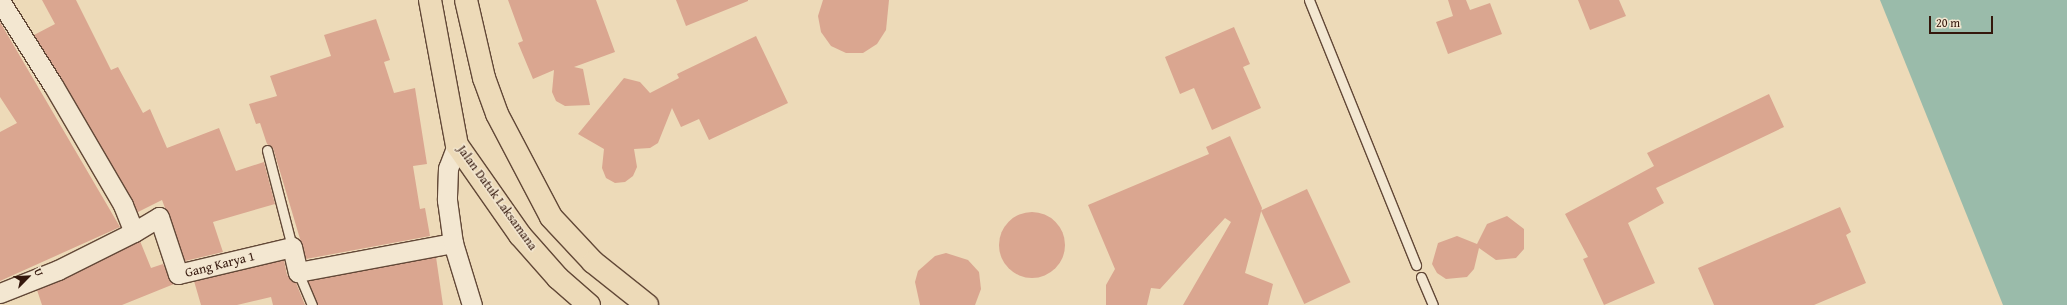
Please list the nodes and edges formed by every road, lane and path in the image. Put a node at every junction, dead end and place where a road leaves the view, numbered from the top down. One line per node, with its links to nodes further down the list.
1 (430, 0): 5 (highway, Jalan Datuk Laksamana)
2 (466, 0): 17 (highway)
3 (1309, 0): 10 (lane)
4 (0, 1): 7 (street)
5 (456, 144): 8 (street); 16 (highway, Jalan Datuk Laksamana)
6 (267, 150): 9 (lane)
7 (134, 232): 9 (street, Gang Karya 1); 13 (street)
8 (453, 243): 11 (street); 15 (street)
9 (292, 247): 11 (street)
10 (1416, 265)
11 (298, 272): 14 (lane)
12 (1421, 277): 18 (lane)
13 (0, 293)
14 (312, 305)
15 (472, 305)
16 (589, 305)
17 (647, 305)
18 (1433, 305)

